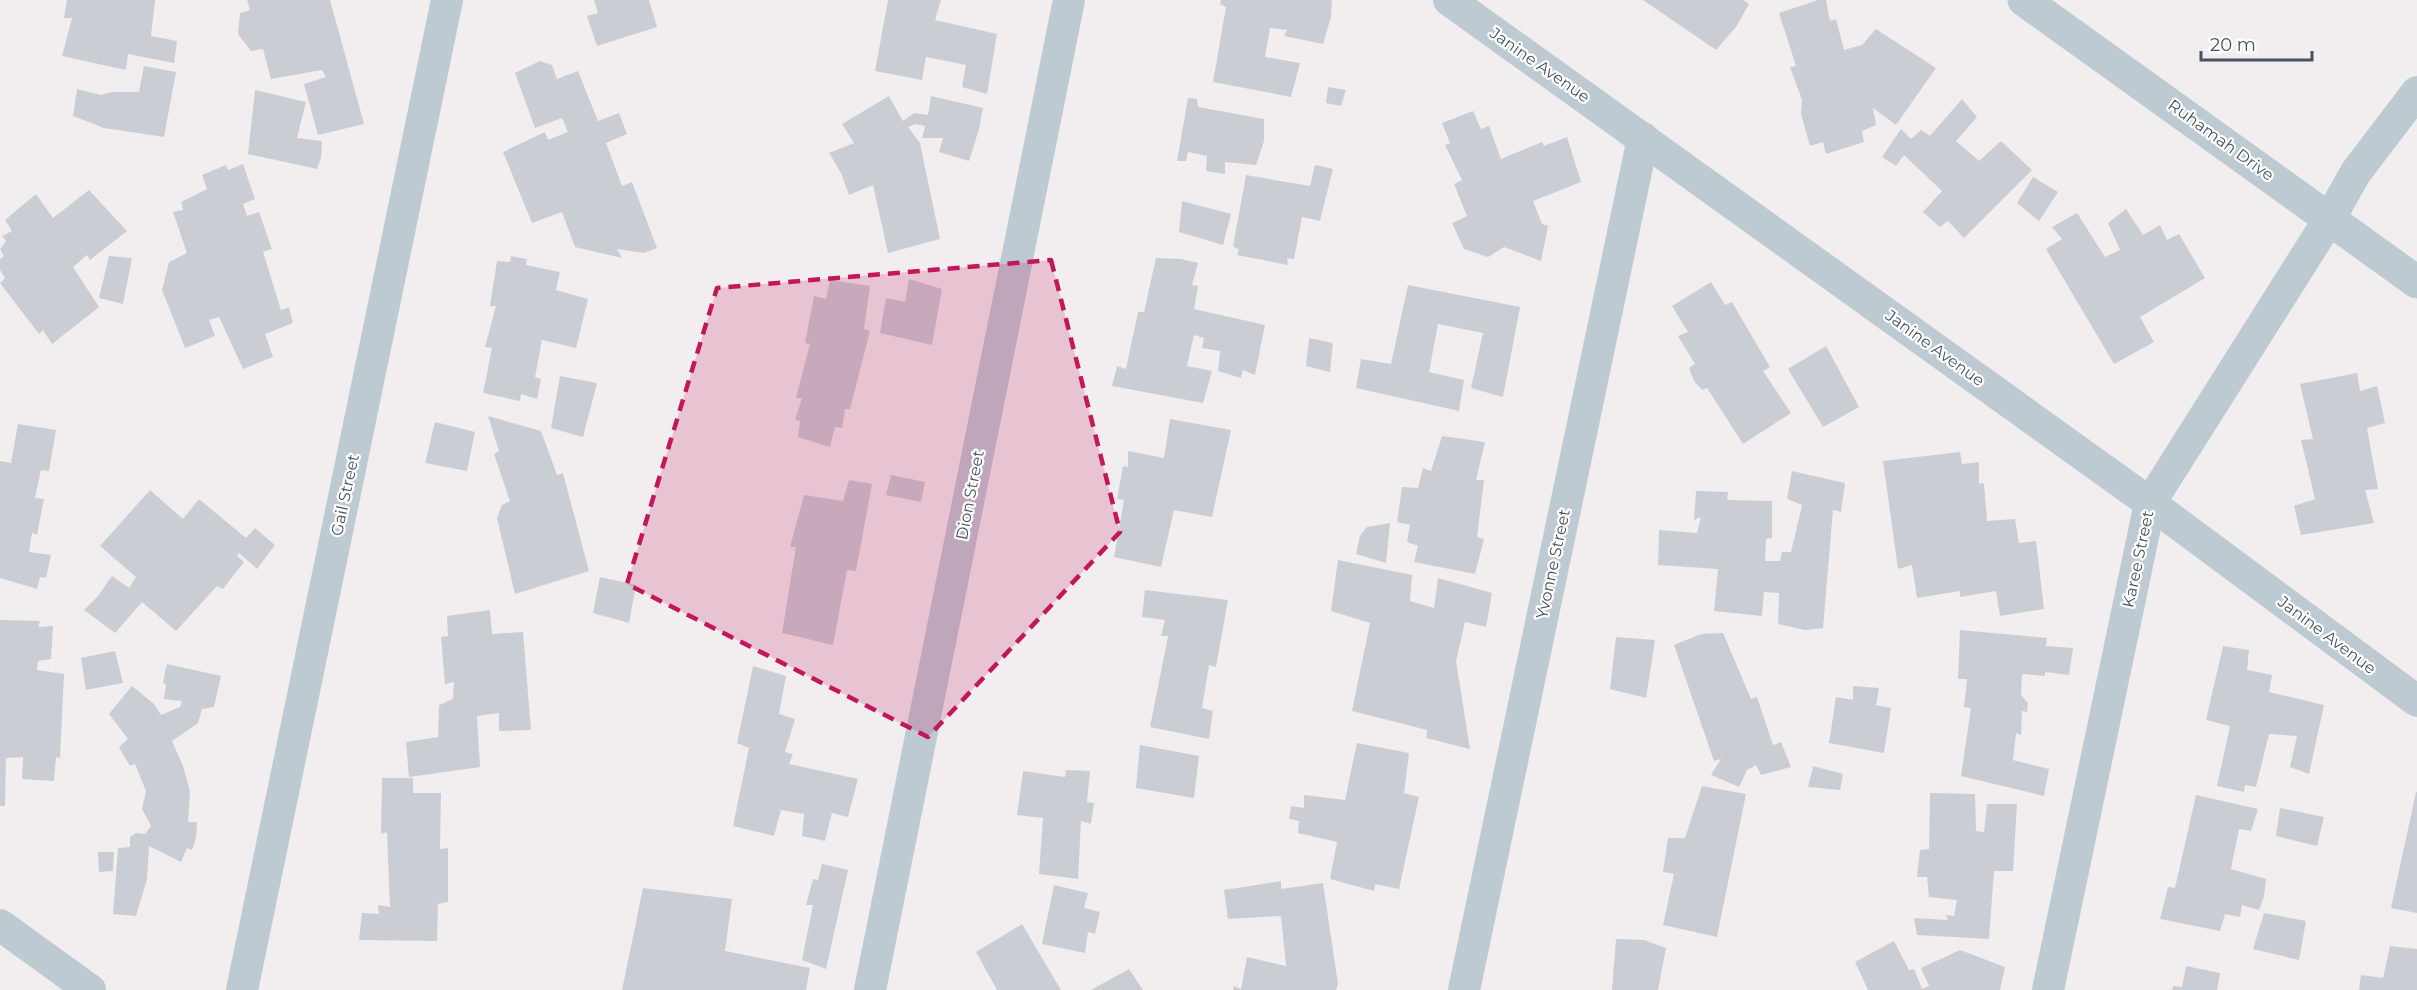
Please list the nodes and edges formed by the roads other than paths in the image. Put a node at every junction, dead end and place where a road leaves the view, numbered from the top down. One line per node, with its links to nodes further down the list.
1 (447, 0): 13 (street, Gail Street)
2 (1070, 0): 14 (street, Dion Street)
3 (1449, 0): 6 (street, Janine Avenue)
4 (2024, 0): 7 (street, Ruhamah Drive)
5 (2417, 92): 7 (street, Karee Street)
6 (1643, 138): 9 (street, Janine Avenue); 15 (street, Yvonne Street)
7 (2330, 218): 8 (street, Ruhamah Drive); 9 (street, Karee Street)
8 (2417, 282)
9 (2150, 503): 10 (street, Janine Avenue); 16 (street, Karee Street)
10 (2417, 701)
11 (0, 925): 12 (street)
12 (90, 990)
13 (242, 990)
14 (870, 990)
15 (1464, 990)
16 (2048, 990)

